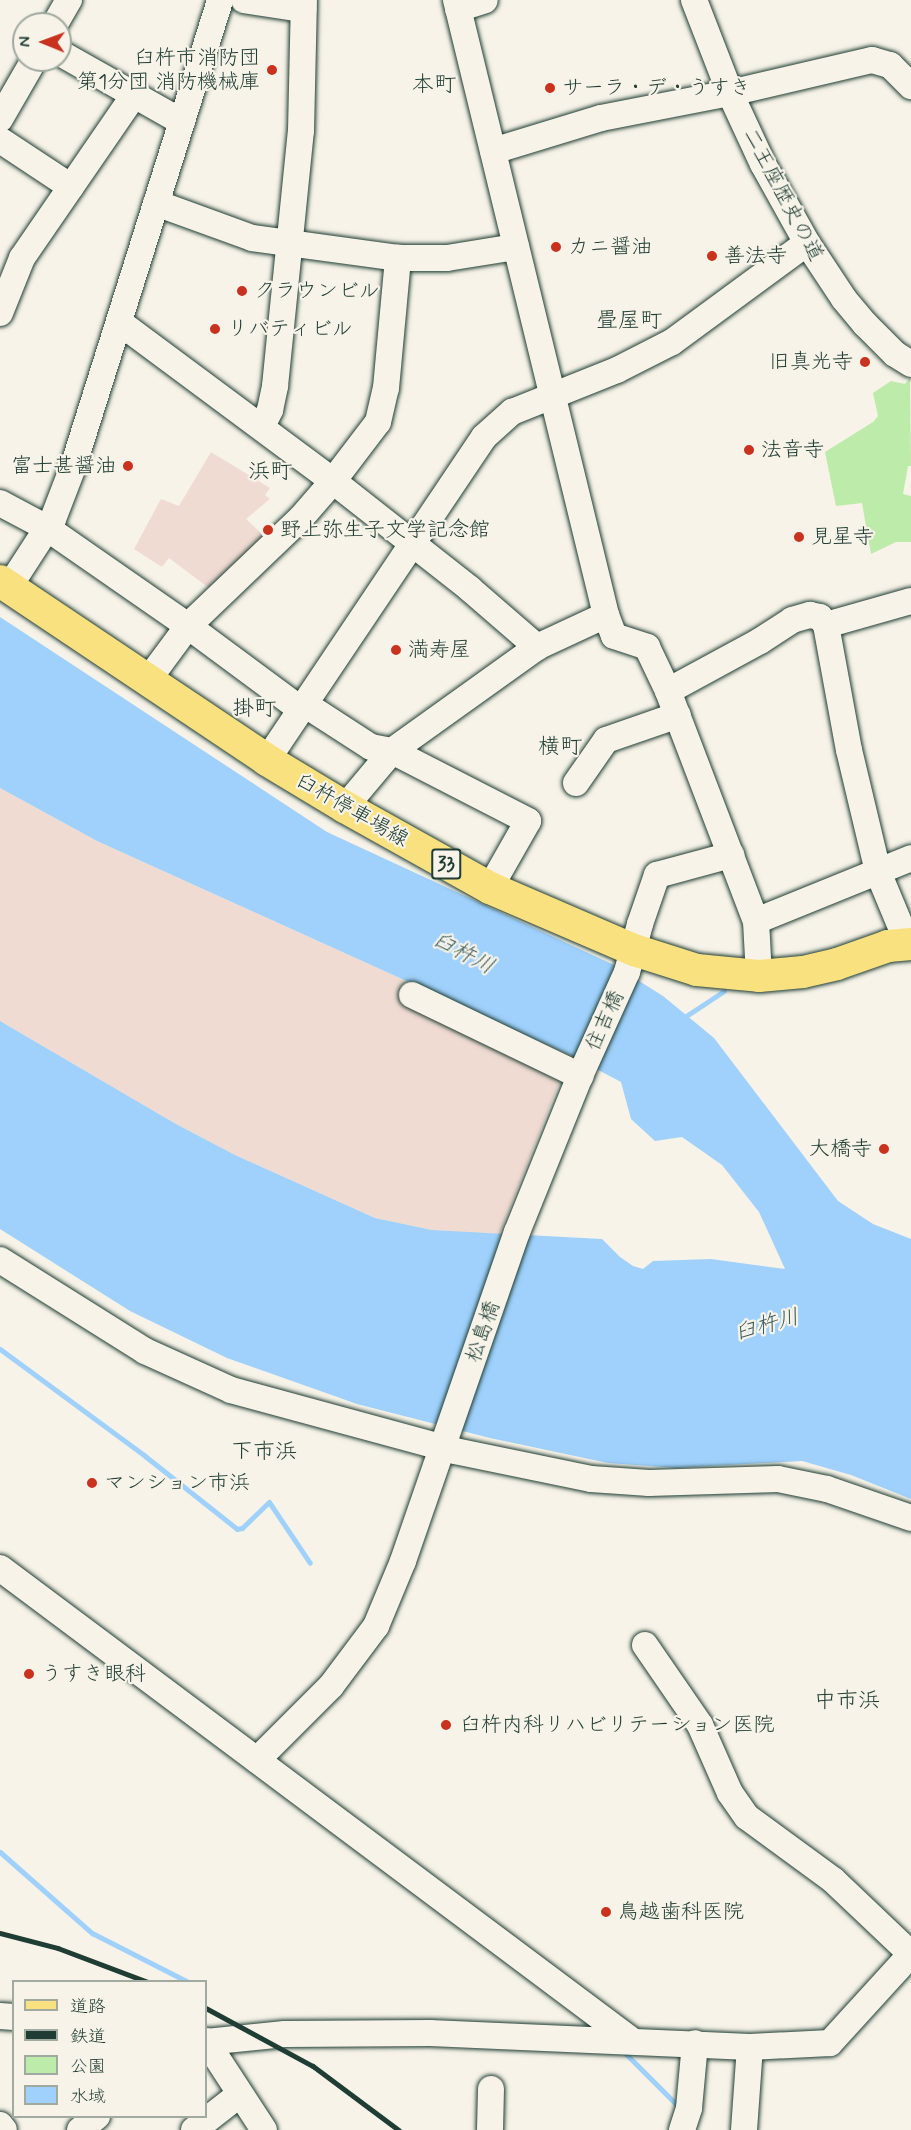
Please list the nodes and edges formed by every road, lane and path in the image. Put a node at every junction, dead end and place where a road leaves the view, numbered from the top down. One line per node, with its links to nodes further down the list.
1 (220, 0): 13 (street)
2 (244, 0): 6 (street)
3 (485, 0): 5 (street)
4 (694, 0): 10 (street, 二王座歴史の道)
5 (457, 4): 15 (street)
6 (304, 5): 18 (street)
7 (72, 60): 11 (street)
8 (27, 72): 12 (street)
9 (911, 86): 10 (street)
10 (730, 93): 15 (street); 19 (street, 二王座歴史の道)
11 (134, 95): 13 (street); 16 (street)
12 (0, 119)
13 (182, 122): 17 (street)
14 (0, 140): 16 (street)
15 (492, 151): 20 (street)
16 (71, 187): 22 (street)
17 (156, 203): 18 (street); 23 (street)
18 (289, 242): 21 (street); 26 (street)
19 (807, 243): 24 (street, 二王座歴史の道); 25 (street)
20 (516, 248): 21 (street); 25 (street)
21 (398, 258): 27 (street)
22 (0, 313)
23 (119, 322): 26 (street); 29 (street)
24 (911, 364)
25 (551, 395): 30 (street); 33 (street)
26 (262, 426): 27 (street)
27 (333, 481): 30 (street); 35 (street)
28 (0, 503): 29 (street)
29 (47, 528): 31 (street); 35 (street)
30 (411, 544): 36 (street); 39 (street)
31 (4, 584): 37 (main road, 臼杵停車場線 / 33)
32 (910, 608): 34 (street)
33 (606, 615): 36 (street); 38 (street)
34 (825, 625): 38 (street); 47 (street)
35 (188, 626): 37 (street); 39 (street)
36 (537, 647): 41 (street)
37 (148, 680): 42 (main road, 臼杵停車場線 / 33)
38 (669, 691): 40 (street)
39 (306, 705): 41 (street); 42 (street)
40 (678, 715): 43 (street); 45 (street)
41 (392, 751): 44 (street); 48 (street)
42 (267, 760): 44 (main road, 臼杵停車場線 / 33)
43 (576, 783)
44 (345, 807): 48 (main road, 臼杵停車場線 / 33)
45 (731, 855): 49 (street); 51 (street, 住吉橋)
46 (911, 858): 47 (street)
47 (878, 872): 49 (street); 50 (street)
48 (490, 888): 51 (main road, 臼杵停車場線 / 33)
49 (756, 921): 52 (street)
50 (909, 944): 52 (main road, 臼杵停車場線 / 33)
51 (631, 961): 52 (main road, 臼杵停車場線 / 33); 54 (street, 住吉橋)
52 (759, 976)
53 (412, 995): 54 (street)
54 (581, 1073): 55 (street, 住吉橋)
55 (517, 1232): 57 (street, 松島橋)
56 (0, 1260): 57 (street)
57 (446, 1440): 58 (street); 61 (street, 松島橋)
58 (911, 1518)
59 (0, 1568): 61 (street)
60 (645, 1645): 62 (street)
61 (257, 1760): 63 (street)
62 (911, 1954): 67 (street)
63 (631, 2040): 64 (street); 66 (street)
64 (207, 2041)
65 (207, 2043): 69 (street)
66 (695, 2043): 67 (street); 77 (street)
67 (750, 2047): 78 (street)
68 (491, 2089): 76 (street)
69 (240, 2094): 74 (street); 75 (street)
70 (95, 2118): 73 (street)
71 (0, 2126): 72 (street)
72 (4, 2130)
73 (80, 2130)
74 (194, 2130)
75 (264, 2130)
76 (490, 2130)
77 (682, 2130)
78 (744, 2130)

